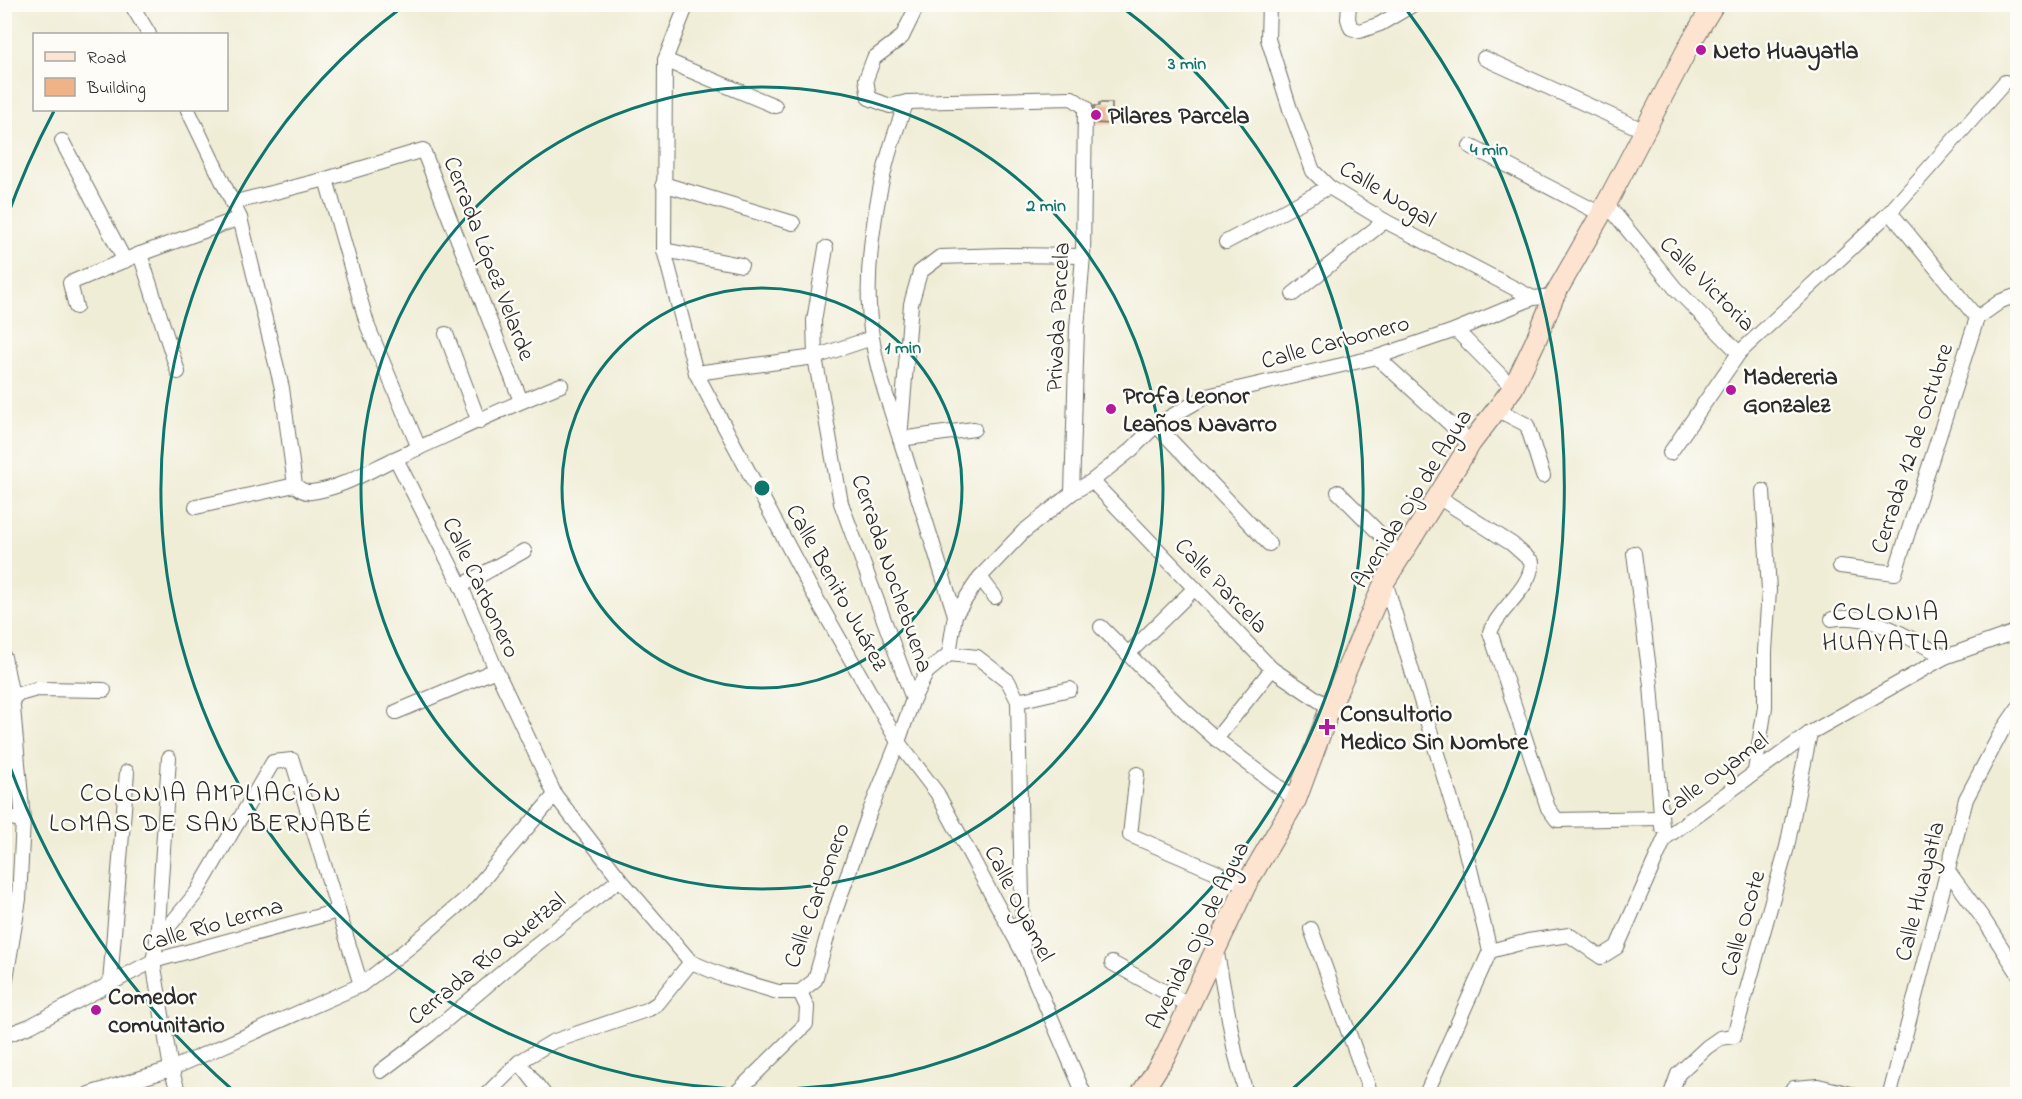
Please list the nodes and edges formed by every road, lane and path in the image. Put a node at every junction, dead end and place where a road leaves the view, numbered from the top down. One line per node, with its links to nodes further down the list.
1 (132, 4): 8 (street)
2 (687, 4): 10 (street, Calle Benito Juárez)
3 (918, 4): 12 (street)
4 (1269, 4): 20 (street, Calle Nogal)
5 (1349, 4): 6 (street)
6 (1414, 4)
7 (1714, 4): 15 (street, Avenida Ojo de Agua)
8 (149, 33)
9 (1484, 58): 15 (street)
10 (665, 60): 13 (street); 19 (street, Calle Benito Juárez)
11 (2005, 82): 23 (street, Calle Victoria)
12 (907, 102): 31 (street, Privada Parcela); 42 (street)
13 (775, 106)
14 (189, 111): 21 (street)
15 (1645, 131): 22 (street, Avenida Ojo de Agua)
16 (62, 141): 32 (street)
17 (1470, 146): 22 (street)
18 (326, 179): 21 (street, Cerrada López Velarde); 50 (street, Cerrada López Velarde); 57 (street)
19 (663, 184): 26 (street); 29 (street, Calle Benito Juárez)
20 (1329, 187): 25 (street, Calle Nogal); 27 (street)
21 (232, 203): 24 (street)
22 (1603, 209): 36 (street, Avenida Ojo de Agua); 43 (street, Calle Victoria)
23 (1890, 212): 39 (street); 43 (street, Calle Victoria)
24 (240, 218): 30 (street); 62 (street)
25 (1385, 221): 34 (street); 37 (street, Calle Nogal)
26 (793, 223)
27 (1226, 242)
28 (826, 248): 44 (street, Cerrada Nochebuena)
29 (664, 250): 33 (street); 47 (street, Calle Benito Juárez)
30 (140, 254): 32 (street); 46 (street)
31 (1083, 256): 55 (street); 65 (street, Privada Parcela)
32 (124, 261): 38 (street)
33 (741, 265)
34 (1293, 294)
35 (2018, 295): 39 (street)
36 (1554, 296): 37 (street, Calle Carbonero); 49 (street, Avenida Ojo de Agua)
37 (1533, 298): 40 (street, Calle Carbonero)
38 (76, 307)
39 (1977, 318): 72 (street, Cerrada 12 de Octubre)
40 (1456, 330): 45 (street, Calle Carbonero); 49 (street)
41 (446, 334): 52 (street)
42 (872, 338): 44 (street); 55 (street)
43 (1739, 353): 58 (street)
44 (815, 357): 47 (street); 91 (street, Cerrada Nochebuena)
45 (1377, 357): 53 (street, Calle Carbonero); 56 (street)
46 (178, 372)
47 (696, 373): 98 (street, Calle Benito Juárez)
48 (561, 385): 50 (street)
49 (1513, 388): 51 (street, Avenida Ojo de Agua)
50 (521, 401): 52 (street)
51 (1496, 410): 56 (street, Avenida Ojo de Agua); 60 (street)
52 (479, 422): 57 (street)
53 (1156, 425): 61 (street, Calle Carbonero); 68 (street)
54 (974, 429): 55 (street)
55 (900, 439): 78 (street)
56 (1471, 443): 66 (street, Avenida Ojo de Agua)
57 (419, 448): 59 (street)
58 (1670, 453)
59 (396, 459): 62 (street); 75 (street, Calle Carbonero)
60 (1543, 476)
61 (1092, 481): 65 (street, Calle Carbonero); 76 (street, Calle Parcela)
62 (295, 485): 67 (street)
63 (1763, 491): 100 (street)
64 (1338, 492): 71 (street)
65 (1072, 493): 73 (street, Calle Carbonero)
66 (1438, 497): 71 (street, Avenida Ojo de Agua); 106 (street)
67 (196, 507)
68 (1269, 544)
69 (524, 551): 75 (street)
70 (1634, 554): 106 (street)
71 (1401, 555): 74 (street, Avenida Ojo de Agua)
72 (1840, 566)
73 (980, 577): 77 (street); 78 (street, Calle Carbonero)
74 (1385, 580): 93 (street, Avenida Ojo de Agua); 118 (street)
75 (461, 586): 87 (street, Calle Carbonero)
76 (1195, 588): 83 (street); 86 (street, Calle Parcela)
77 (995, 597)
78 (955, 615): 82 (street, Calle Carbonero)
79 (1833, 619): 85 (street)
80 (1101, 627): 83 (street)
81 (2018, 631): 85 (street, Calle Oyamel)
82 (949, 654): 91 (street, Calle Carbonero); 92 (street)
83 (1128, 654): 97 (street)
84 (4, 657): 90 (street)
85 (1945, 657): 96 (street, Calle Oyamel)
86 (1272, 669): 93 (street, Calle Parcela); 97 (street)
87 (496, 670): 95 (street); 103 (street, Calle Carbonero)
88 (1070, 689): 92 (street)
89 (104, 690): 90 (street)
90 (12, 696): 107 (street)
91 (913, 699): 98 (street, Calle Carbonero)
92 (1018, 701): 119 (street)
93 (1330, 708): 104 (street, Avenida Ojo de Agua)
94 (2018, 708): 109 (street, Calle Huayatla)
95 (396, 712)
96 (1810, 733): 100 (street, Calle Oyamel); 143 (street, Calle Ocote)
97 (1216, 739): 104 (street)
98 (898, 742): 119 (street, Calle Oyamel); 127 (street, Calle Carbonero)
99 (168, 758): 116 (street)
100 (1755, 771): 108 (street, Calle Oyamel)
101 (128, 772): 124 (street)
102 (1137, 774): 111 (street)
103 (555, 795): 110 (street, Calle Carbonero); 125 (street)
104 (1296, 800): 111 (street, Avenida Ojo de Agua)
105 (4, 817): 107 (street)
106 (1660, 818): 108 (street)
107 (23, 820): 113 (street)
108 (1665, 838): 118 (street, Calle Oyamel)
109 (1948, 871): 123 (street); 146 (street, Calle Huayatla)
110 (620, 879): 121 (street, Calle Carbonero); 132 (street, Cerrada Río Quetzal)
111 (1246, 885): 117 (street, Avenida Ojo de Agua)
112 (4, 895): 113 (street)
113 (19, 899): 126 (street)
114 (339, 911): 116 (street); 120 (street, Calle Río Lerma); 125 (street)
115 (1311, 929): 141 (street)
116 (157, 941): 120 (street)
117 (1216, 948): 128 (street, Avenida Ojo de Agua); 140 (street)
118 (1490, 951): 142 (street)
119 (1024, 955): 138 (street, Calle Oyamel)
120 (153, 961): 124 (street, Calle Río Lerma); 131 (street)
121 (691, 962): 127 (street, Calle Carbonero); 130 (street)
122 (1112, 963): 128 (street)
123 (2018, 973)
124 (110, 982): 129 (street, Calle Río Lerma)
125 (361, 985): 131 (street)
126 (4, 990)
127 (800, 992): 137 (street)
128 (1190, 1005): 139 (street, Avenida Ojo de Agua)
129 (4, 1036)
130 (519, 1062): 135 (street); 136 (street)
131 (171, 1069): 133 (street); 134 (street)
132 (381, 1071)
133 (88, 1095)
134 (178, 1095)
135 (487, 1095)
136 (544, 1095)
137 (735, 1095)
138 (1084, 1095)
139 (1141, 1095)
140 (1246, 1095)
141 (1371, 1095)
142 (1426, 1095)
143 (1671, 1095)
144 (1788, 1095): 145 (street)
145 (1851, 1095)
146 (1890, 1095)

